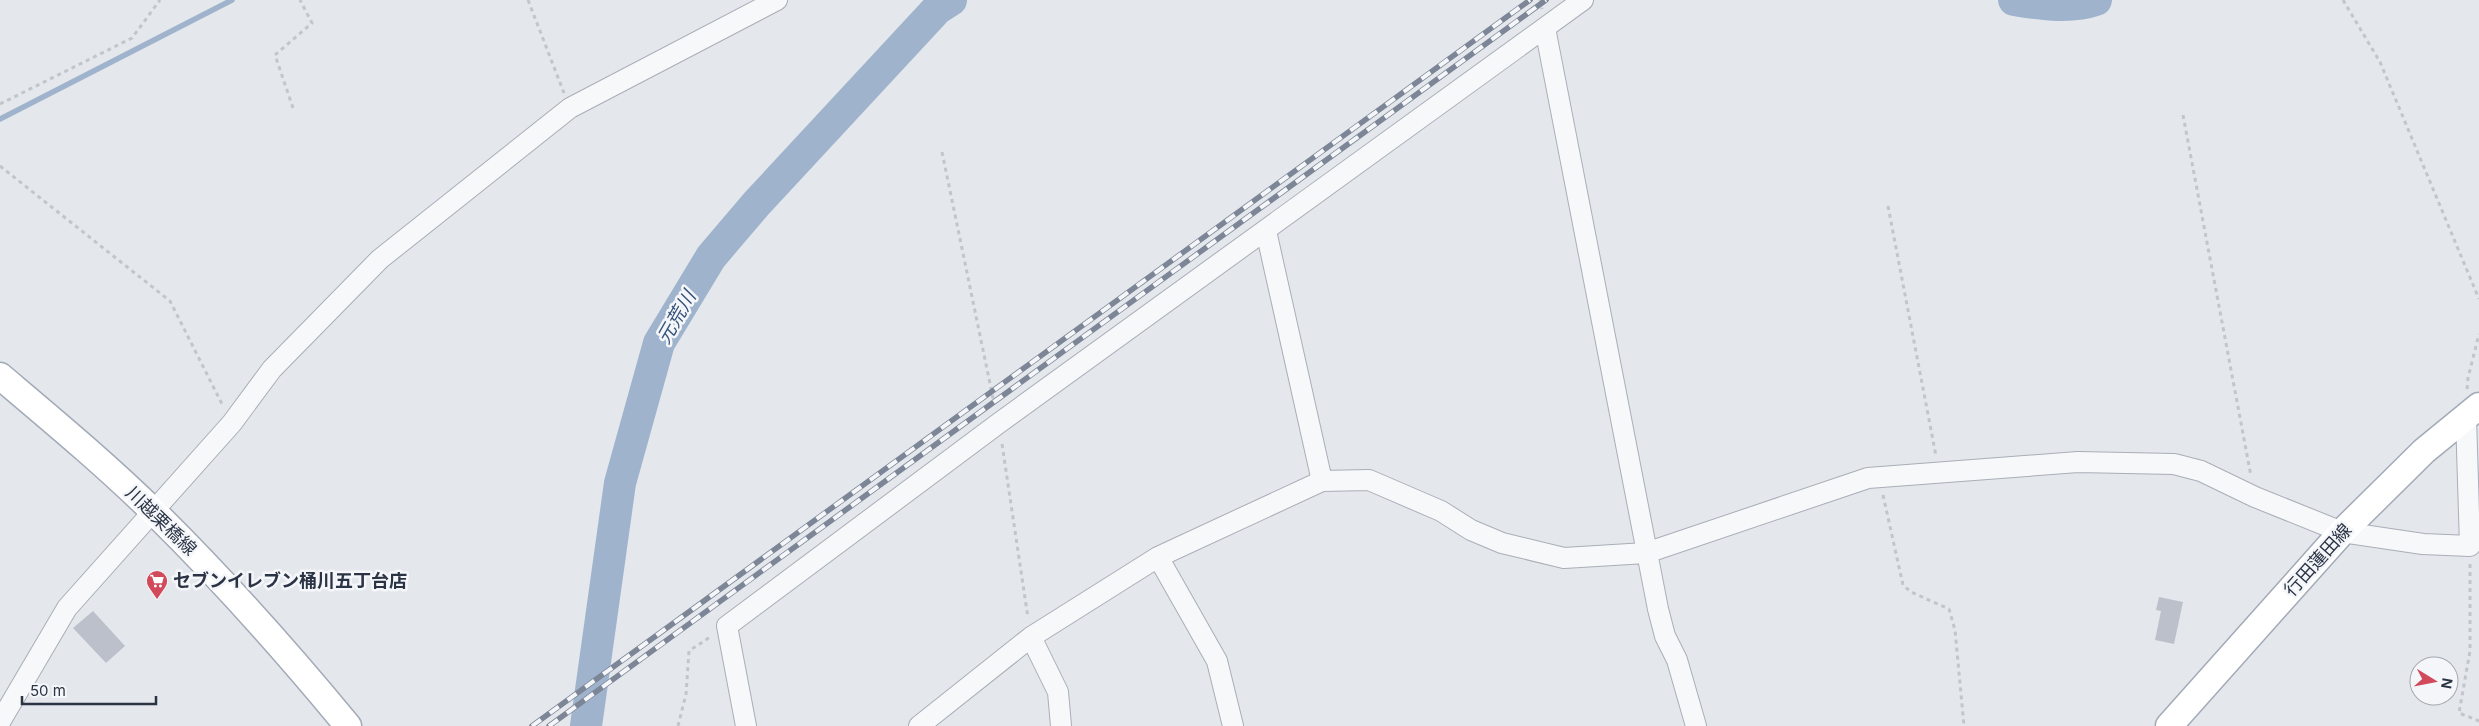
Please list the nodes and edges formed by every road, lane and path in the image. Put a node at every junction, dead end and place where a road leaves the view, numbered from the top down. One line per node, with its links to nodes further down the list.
1 (160, 0): 8 (path)
2 (300, 0): 9 (path)
3 (528, 0): 10 (path)
4 (776, 0): 10 (street)
5 (1583, 0): 7 (street)
6 (2343, 0): 16 (path)
7 (1545, 28): 15 (street); 29 (street)
8 (0, 104)
9 (293, 108)
10 (570, 108): 21 (street)
11 (2183, 115): 25 (path)
12 (942, 152): 20 (path)
13 (0, 166): 21 (path)
14 (1888, 206): 22 (path)
15 (1266, 232): 20 (street); 24 (street)
16 (2479, 299)
17 (2479, 334): 19 (path)
18 (0, 376): 26 (main road, 川越栗橋線)
19 (2472, 412): 27 (main road, 行田蓮田線); 28 (street)
20 (999, 423): 31 (street); 32 (path)
21 (232, 424): 26 (street)
22 (1939, 473): 23 (street); 25 (street)
23 (1879, 477): 29 (street); 42 (path)
24 (1322, 481): 29 (street); 30 (street)
25 (2255, 497): 27 (street)
26 (154, 512): 34 (street); 35 (main road, 川越栗橋線)
27 (2342, 532): 28 (street); 43 (main road, 行田蓮田線)
28 (2470, 546): 33 (path)
29 (1646, 553): 41 (street)
30 (1158, 557): 32 (street); 40 (street)
31 (727, 626): 36 (path); 37 (street)
32 (1031, 637): 38 (street); 39 (street)
33 (2479, 721)
34 (0, 722)
35 (348, 726)
36 (678, 726)
37 (746, 726)
38 (919, 726)
39 (1061, 726)
40 (1233, 726)
41 (1696, 726)
42 (1964, 726)
43 (2169, 726)

